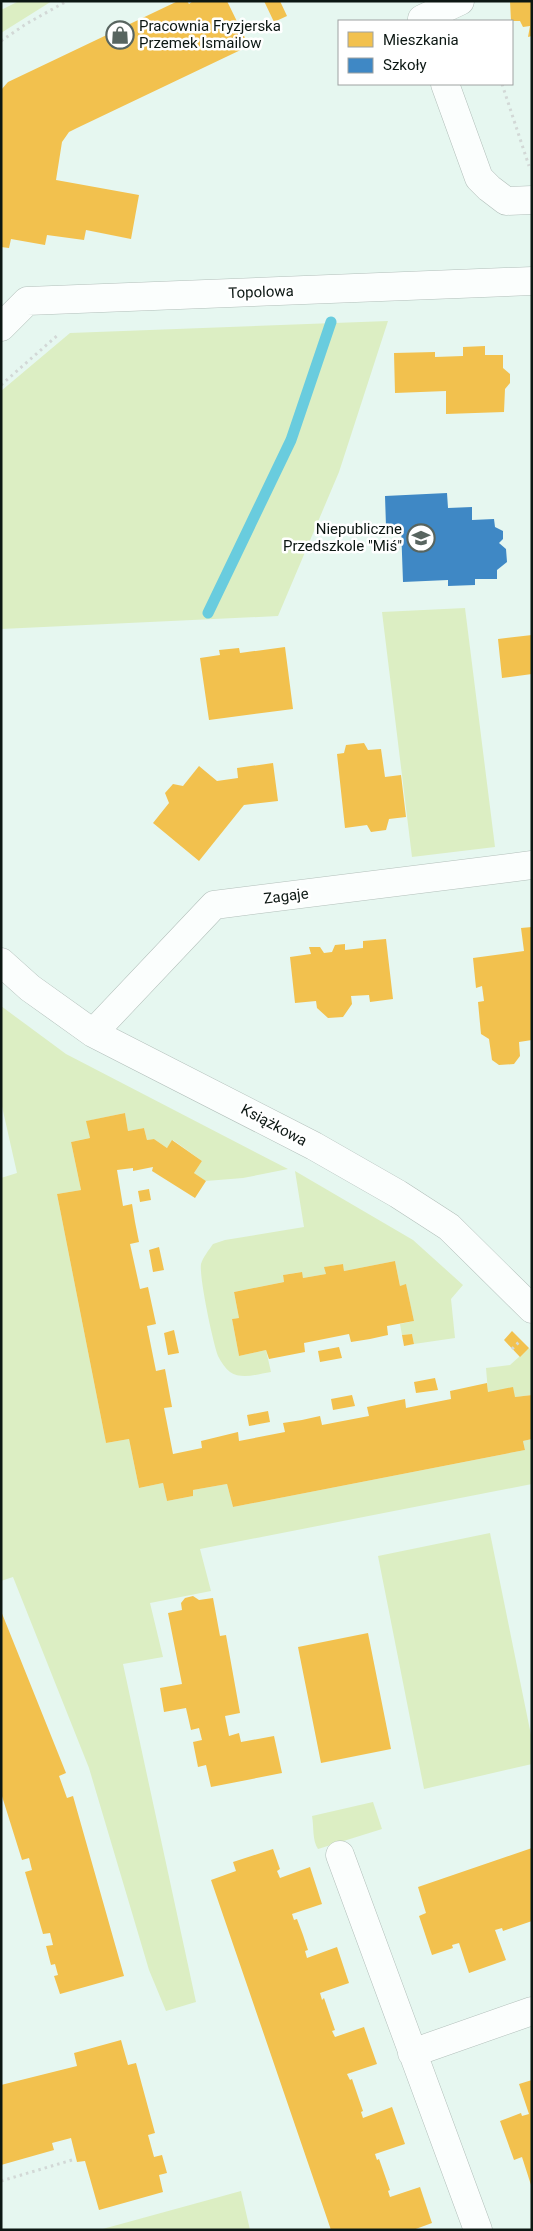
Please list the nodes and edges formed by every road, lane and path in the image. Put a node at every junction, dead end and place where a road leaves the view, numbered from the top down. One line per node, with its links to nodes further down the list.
1 (67, 1): 4 (path)
2 (460, 1): 3 (street)
3 (420, 14)
4 (1, 41)
5 (445, 85): 8 (street)
6 (502, 85): 7 (path)
7 (532, 174)
8 (532, 200)
9 (532, 281): 10 (street, Topolowa)
10 (1, 326)
11 (532, 865): 13 (street, Zagaje)
12 (1, 962): 13 (street, Książkowa)
13 (93, 1033): 14 (street, Książkowa)
14 (532, 1309)
15 (521, 1339): 16 (path)
16 (512, 1349)
17 (340, 1855): 19 (street)
18 (532, 2011): 19 (street)
19 (412, 2053): 22 (street)
20 (72, 2160): 21 (path)
21 (1, 2180)
22 (478, 2230)

